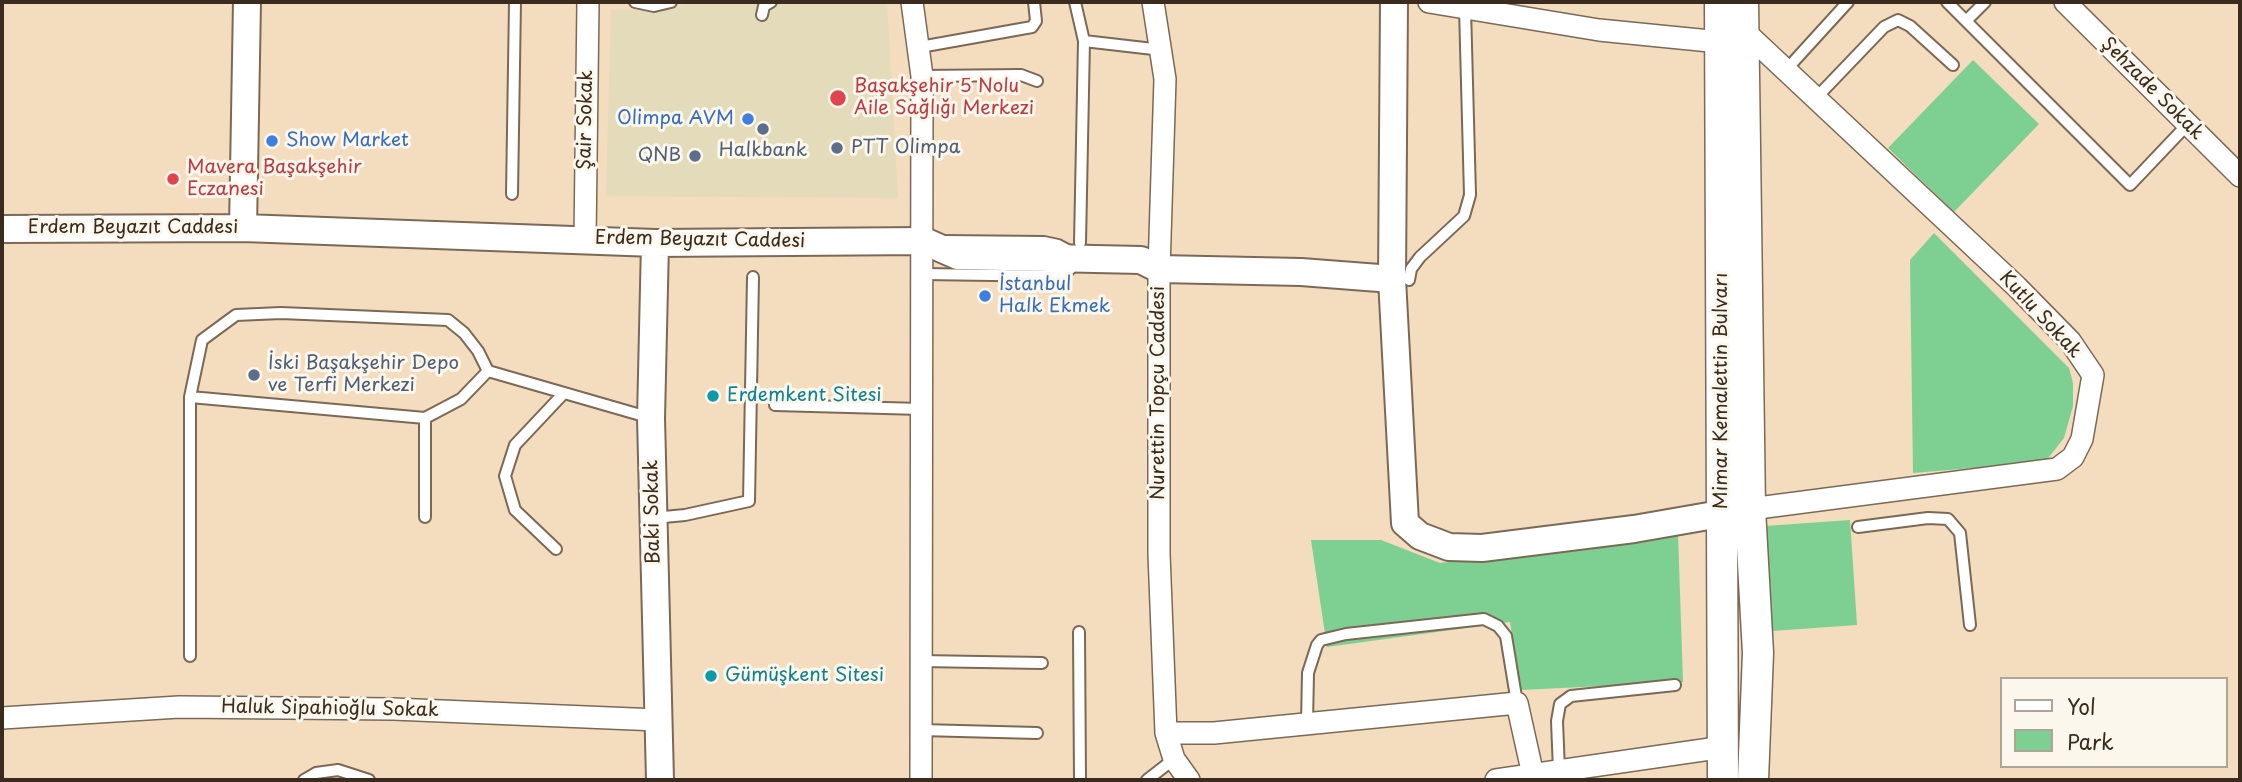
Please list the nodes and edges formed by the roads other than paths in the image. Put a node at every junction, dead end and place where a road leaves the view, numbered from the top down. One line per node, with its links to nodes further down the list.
1 (247, 2): 33 (street)
2 (515, 2): 32 (lane)
3 (588, 2): 35 (street, Şair Sokak)
4 (635, 2): 5 (lane)
5 (671, 2)
6 (771, 2): 19 (lane)
7 (912, 2): 23 (street)
8 (1034, 2): 23 (lane)
9 (1075, 2): 22 (lane)
10 (1153, 2): 24 (street, Nurettin Topçu Caddesi)
11 (1394, 2): 42 (street)
12 (1429, 2): 18 (street)
13 (1720, 2): 21 (main road)
14 (1847, 2): 26 (lane)
15 (1947, 2): 20 (lane)
16 (1985, 2): 20 (lane)
17 (2065, 2): 30 (street, Şehzade Sokak)
18 (1465, 8): 21 (street); 42 (lane)
19 (762, 15)
20 (1966, 21): 30 (lane)
21 (1735, 25): 26 (street, Kutlu Sokak); 50 (main road)
22 (1084, 41): 24 (lane); 38 (lane)
23 (919, 47): 27 (street)
24 (1162, 50): 39 (street, Nurettin Topçu Caddesi)
25 (1953, 65): 29 (lane)
26 (1786, 70): 29 (street, Kutlu Sokak)
27 (922, 76): 28 (lane); 36 (street)
28 (1037, 81)
29 (1816, 98): 50 (street, Kutlu Sokak)
30 (2188, 125): 31 (street, Şehzade Sokak)
31 (2240, 176)
32 (512, 194)
33 (243, 228): 34 (street, Erdem Beyazıt Caddesi); 35 (street, Erdem Beyazıt Caddesi)
34 (2, 229)
35 (584, 239): 37 (street, Erdem Beyazıt Caddesi)
36 (924, 241): 37 (street, Erdem Beyazıt Caddesi); 38 (street, Erdem Beyazıt Caddesi); 40 (street)
37 (655, 243): 49 (street, Baki Sokak)
38 (1081, 251): 39 (street, Erdem Beyazıt Caddesi); 40 (lane)
39 (1159, 269): 42 (street, Erdem Beyazıt Caddesi); 67 (street, Nurettin Topçu Caddesi)
40 (923, 274): 47 (street)
41 (753, 278): 52 (lane)
42 (1400, 280): 50 (street)
43 (488, 371): 44 (lane); 45 (lane); 48 (lane)
44 (564, 393): 49 (lane); 54 (lane)
45 (190, 397): 48 (lane); 57 (lane)
46 (775, 405): 47 (lane)
47 (921, 409): 58 (street)
48 (425, 418): 51 (lane)
49 (651, 418): 52 (street, Baki Sokak)
50 (1736, 511): 68 (main road, Mimar Kemalettin Bulvarı); 81 (main road, Mimar Kemalettin Bulvarı)
51 (425, 517)
52 (653, 518): 63 (street, Baki Sokak)
53 (1858, 527): 55 (lane)
54 (556, 549)
55 (1970, 625)
56 (1079, 632): 76 (lane)
57 (190, 656)
58 (920, 661): 59 (lane); 65 (street)
59 (1042, 663)
60 (1675, 685): 70 (lane)
61 (1517, 704): 64 (street); 64 (lane); 71 (street)
62 (2, 718): 63 (street, Haluk Sipahioğlu Sokak)
63 (658, 720): 74 (street, Baki Sokak)
64 (1307, 723): 67 (street)
65 (921, 730): 66 (lane); 75 (street)
66 (1037, 733)
67 (1166, 733): 69 (street, Nurettin Topçu Caddesi)
68 (1724, 747): 70 (street); 80 (main road, Mimar Kemalettin Bulvarı)
69 (1174, 759): 77 (lane); 78 (street, Nurettin Topçu Caddesi)
70 (1559, 771): 71 (street)
71 (1533, 775): 79 (street)
72 (304, 780): 73 (lane)
73 (369, 780)
74 (660, 780)
75 (921, 780)
76 (1080, 780)
77 (1147, 780)
78 (1189, 780)
79 (1496, 780)
80 (1723, 780)
81 (1753, 780)

